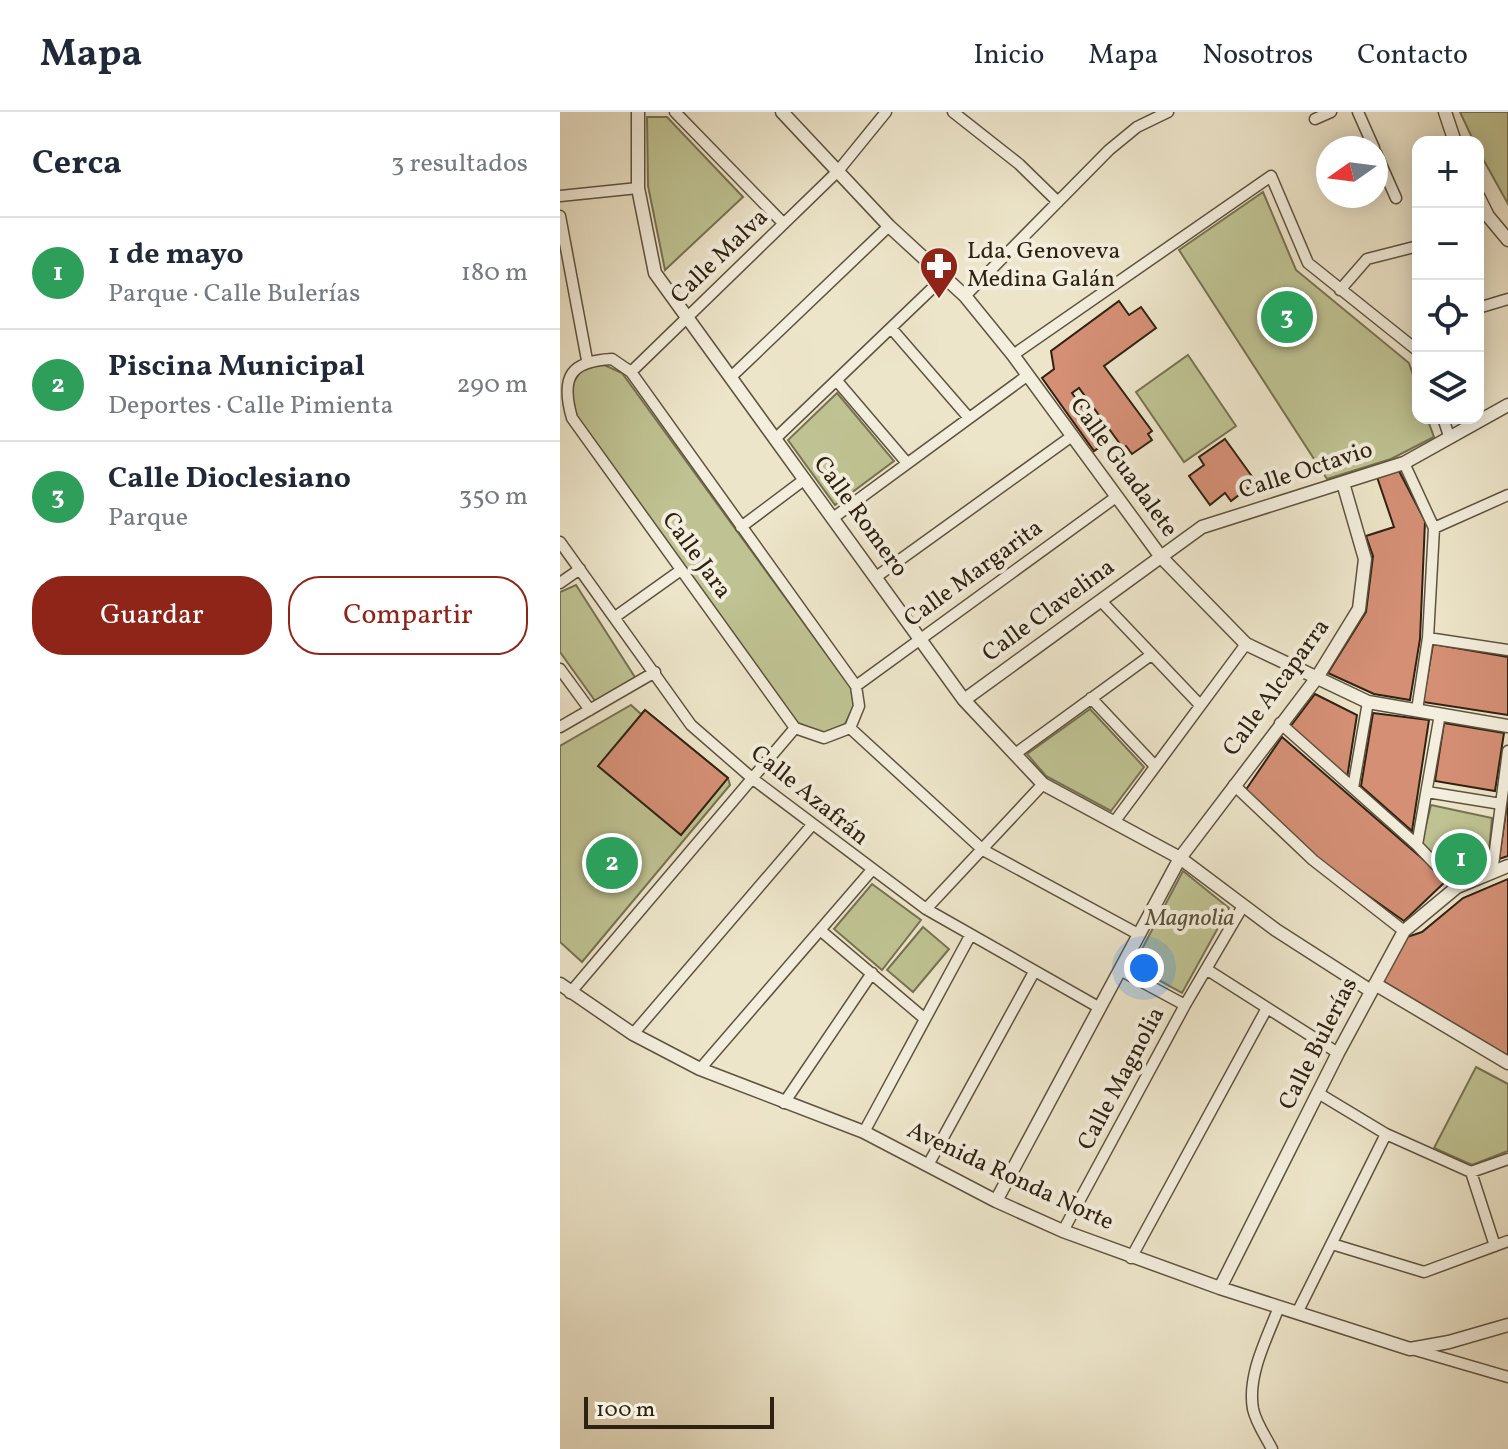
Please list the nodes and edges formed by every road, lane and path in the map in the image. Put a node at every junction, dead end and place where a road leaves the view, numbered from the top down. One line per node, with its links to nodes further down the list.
1 (638, 112): 17 (street, Calle Romero)
2 (675, 112): 23 (street)
3 (782, 112): 15 (street, Calle Guadalete)
4 (886, 112): 15 (street, Calle Malva)
5 (953, 112): 12 (street)
6 (977, 112): 12 (street)
7 (1168, 112): 20 (street)
8 (1331, 112): 11 (street)
9 (1358, 112): 13 (street)
10 (1445, 112): 14 (street)
11 (1315, 119)
12 (969, 124): 20 (street)
13 (1369, 136)
14 (1453, 136)
15 (838, 171): 23 (street, Calle Malva); 24 (street, Calle Guadalete)
16 (1388, 180): 19 (street)
17 (638, 188): 18 (street); 32 (street, Calle Romero)
18 (560, 196)
19 (1396, 198)
20 (1058, 202): 29 (street)
21 (560, 216): 36 (street)
22 (1484, 220): 25 (street)
23 (783, 223): 32 (street, Calle Malva)
24 (889, 226): 27 (street, Calle Guadalete); 39 (street)
25 (1508, 240)
26 (1412, 248): 28 (street)
27 (944, 277): 29 (street, Calle Guadalete); 33 (street)
28 (1340, 290): 34 (street); 35 (street)
29 (965, 296): 35 (street, Calle Guadalete)
30 (1508, 299): 31 (street)
31 (1484, 306)
32 (688, 316): 37 (street, Calle Malva); 39 (street, Calle Romero)
33 (891, 328): 40 (street); 43 (street)
34 (1412, 346)
35 (1013, 355): 38 (street, Calle Guadalete)
36 (587, 360): 37 (street); 41 (street, Calle Jara)
37 (631, 372): 55 (street)
38 (1028, 375): 43 (street); 45 (street, Calle Guadalete)
39 (731, 377): 47 (street, Calle Romero)
40 (837, 381): 47 (street); 48 (street)
41 (561, 383): 60 (street, Calle Jara)
42 (1508, 405): 46 (street, Calle Octavio)
43 (969, 418): 48 (street)
44 (1445, 424): 46 (street)
45 (1072, 436): 53 (street, Calle Guadalete); 61 (street)
46 (1449, 436): 49 (street, Calle Octavio)
47 (776, 438): 50 (street, Calle Romero)
48 (907, 463): 54 (street)
49 (1404, 463): 51 (street, Calle Octavio); 56 (street)
50 (805, 479): 54 (street, Calle Romero); 55 (street)
51 (1343, 483): 58 (street, Calle Octavio); 72 (street, Calle Alcaparra)
52 (1508, 495): 56 (street)
53 (1116, 497): 58 (street, Calle Guadalete); 65 (street, Calle Margarita)
54 (833, 518): 61 (street, Calle Romero)
55 (741, 527): 73 (street)
56 (1434, 528): 66 (street)
57 (560, 542): 59 (street, Calle Azafrán)
58 (1161, 557): 63 (street, Calle Clavelina); 67 (street, Calle Guadalete)
59 (580, 569): 62 (street); 64 (street, Calle Azafrán)
60 (681, 570): 64 (street); 84 (street, Calle Jara)
61 (876, 577): 65 (street, Calle Romero)
62 (560, 583)
63 (1101, 601): 69 (street); 75 (street, Calle Clavelina)
64 (615, 617): 71 (street, Calle Azafrán)
65 (920, 638): 73 (street, Calle Margarita); 75 (street, Calle Romero)
66 (1428, 638): 68 (street); 79 (street)
67 (1246, 644): 72 (street, Calle Guadalete); 77 (street)
68 (1508, 650)
69 (1151, 655): 74 (street); 77 (street)
70 (560, 669): 78 (street)
71 (655, 672): 78 (street); 89 (street, Calle Azafrán)
72 (1316, 679): 76 (street, Calle Guadalete); 81 (street, Calle Alcaparra)
73 (856, 686): 85 (street)
74 (1091, 698): 87 (street); 88 (street)
75 (964, 700): 87 (street, Calle Romero)
76 (1368, 702): 79 (street, Calle Guadalete); 92 (street)
77 (1200, 705): 88 (street)
78 (590, 710): 83 (street)
79 (1417, 710): 80 (street, Calle Guadalete)
80 (1440, 714): 82 (street, Calle Guadalete); 93 (street)
81 (1280, 723): 91 (street, Calle Alcaparra); 92 (street)
82 (1508, 726)
83 (560, 727)
84 (795, 728): 85 (street); 89 (street)
85 (850, 728): 98 (street)
86 (1508, 751): 94 (street)
87 (1015, 754): 90 (street, Calle Romero)
88 (1155, 766): 95 (street)
89 (753, 779): 96 (street, Calle Azafrán); 115 (street)
90 (1043, 784): 95 (street, Calle Romero); 98 (street)
91 (1234, 785): 99 (street, Calle Alcaparra); 107 (street)
92 (1353, 788): 97 (street)
93 (1427, 792): 94 (street); 97 (street)
94 (1501, 804): 102 (street)
95 (1115, 821): 99 (street, Calle Romero)
96 (812, 825): 101 (street, Calle Azafrán); 120 (street)
97 (1417, 845): 103 (street)
98 (983, 850): 105 (street); 108 (street)
99 (1180, 858): 104 (street, Calle Romero); 108 (street, Calle Alcaparra)
100 (1508, 866): 102 (street, Calle Bulerías)
101 (871, 871): 105 (street, Calle Azafrán); 106 (street)
102 (1492, 873): 103 (street, Calle Bulerías)
103 (1457, 887): 107 (street, Calle Bulerías)
104 (1243, 906): 110 (street, Calle Magnolia); 114 (street, Calle Romero)
105 (926, 909): 109 (street, Calle Azafrán)
106 (820, 930): 113 (street); 123 (street)
107 (1404, 931): 114 (street, Calle Bulerías)
108 (1138, 934): 111 (street, Calle Alcaparra)
109 (970, 936): 112 (street, Calle Azafrán); 119 (street)
110 (1206, 969): 116 (street, Calle Magnolia); 118 (street)
111 (1120, 970): 116 (street); 117 (street, Calle Alcaparra)
112 (1034, 972): 117 (street, Calle Azafrán); 129 (street)
113 (872, 973): 119 (street); 125 (street)
114 (1373, 988): 121 (street, Calle Bulerías); 122 (street, Calle Romero)
115 (565, 989): 120 (street, Avenida Ronda Norte)
116 (1185, 1005): 132 (street, Calle Magnolia)
117 (1100, 1008): 131 (street, Calle Alcaparra)
118 (1267, 1008): 121 (street); 136 (street)
119 (925, 1019): 126 (street)
120 (633, 1034): 123 (street, Avenida Ronda Norte)
121 (1338, 1053): 124 (street, Calle Bulerías)
122 (1508, 1063)
123 (700, 1069): 125 (street, Avenida Ronda Norte)
124 (1318, 1093): 127 (street); 137 (street, Calle Bulerías)
125 (784, 1103): 126 (street, Avenida Ronda Norte)
126 (864, 1132): 129 (street, Avenida Ronda Norte)
127 (1386, 1134): 130 (street); 134 (street)
128 (1508, 1159): 130 (street)
129 (928, 1165): 131 (street, Avenida Ronda Norte)
130 (1471, 1172): 135 (street)
131 (996, 1201): 132 (street, Avenida Ronda Norte)
132 (1063, 1231): 136 (street, Avenida Ronda Norte)
133 (1508, 1241): 135 (street)
134 (1332, 1244): 135 (street); 139 (street)
135 (1495, 1246)
136 (1131, 1258): 137 (street, Avenida Ronda Norte)
137 (1220, 1288): 138 (street, Avenida Ronda Norte)
138 (1279, 1307): 139 (street, Avenida Ronda Norte); 143 (street)
139 (1297, 1313): 141 (street, Avenida Ronda Norte)
140 (1508, 1325): 141 (street, Avenida Ronda Norte)
141 (1410, 1349): 142 (street)
142 (1508, 1377)
143 (1272, 1449)

